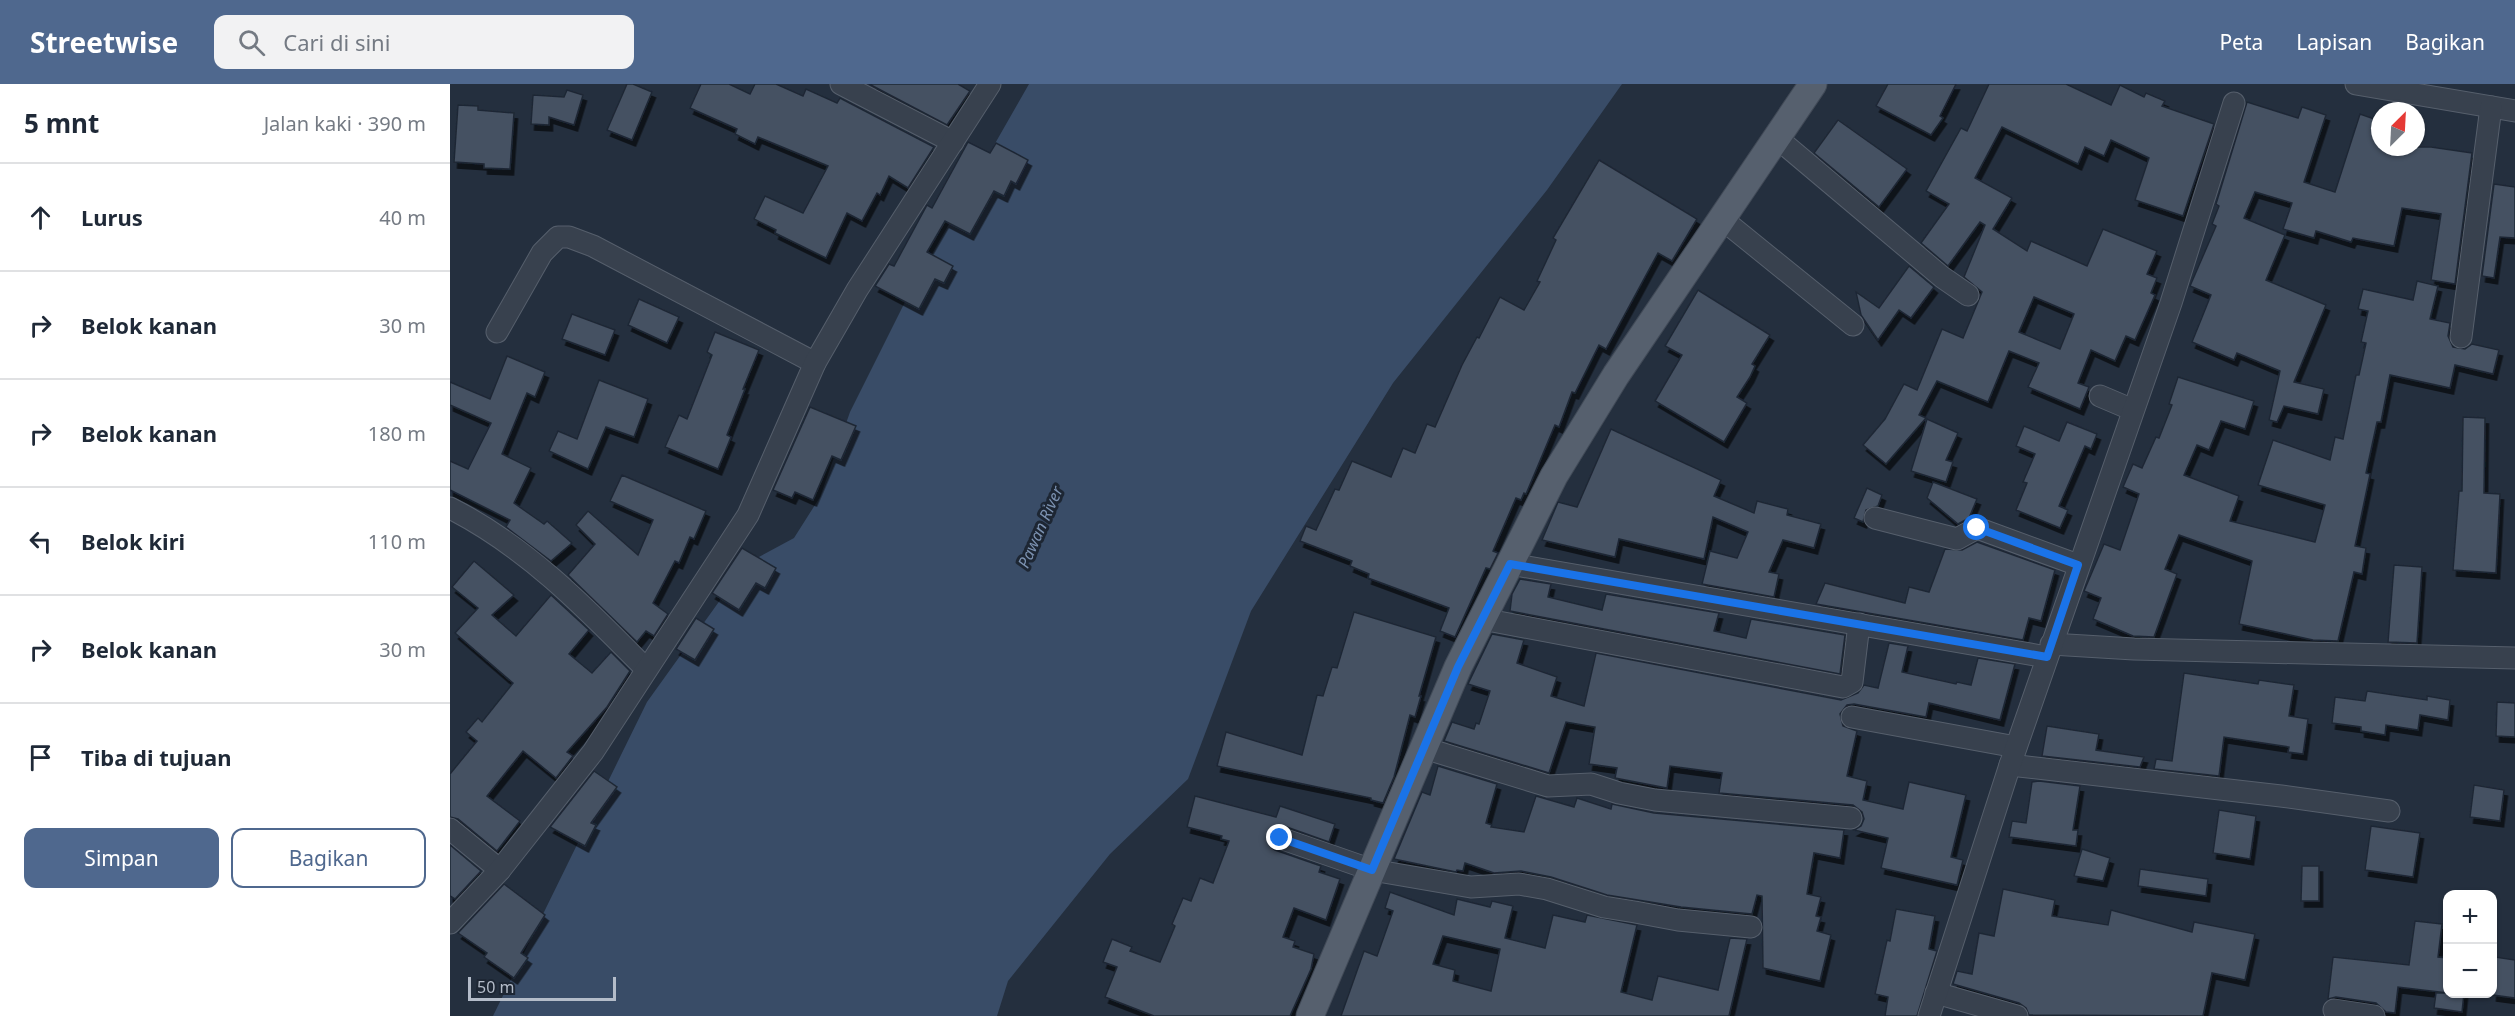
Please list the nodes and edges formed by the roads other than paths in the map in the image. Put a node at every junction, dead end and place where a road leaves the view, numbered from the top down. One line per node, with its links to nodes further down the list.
1 (841, 84): 9 (street)
2 (990, 84): 9 (street)
3 (1812, 84): 8 (main road)
4 (2356, 84): 6 (street)
5 (2237, 94): 17 (street)
6 (2491, 107): 7 (street); 14 (street)
7 (2515, 111)
8 (1777, 138): 10 (main road); 11 (street)
9 (953, 142): 15 (street)
10 (1722, 219): 12 (street); 20 (main road)
11 (1968, 295)
12 (1853, 325)
13 (497, 332): 15 (street)
14 (2461, 337)
15 (815, 363): 26 (street)
16 (2100, 396): 17 (street)
17 (2133, 410): 21 (street)
18 (450, 508): 26 (street)
19 (1875, 518): 21 (street)
20 (1510, 564): 22 (main road); 23 (street)
21 (2078, 565): 24 (street)
22 (1482, 619): 23 (street); 28 (main road)
23 (1859, 624): 24 (street)
24 (2049, 650): 25 (street); 29 (street)
25 (2515, 658)
26 (646, 669): 34 (street)
27 (1852, 717): 29 (street)
28 (1424, 748): 31 (street); 35 (main road)
29 (2013, 756): 30 (street); 38 (street)
30 (2389, 811)
31 (1851, 818)
32 (450, 829): 34 (street)
33 (1280, 838): 35 (street)
34 (500, 870): 36 (street)
35 (1372, 870): 37 (street); 40 (main road)
36 (450, 922)
37 (1750, 927)
38 (1936, 993): 41 (street); 42 (street)
39 (2334, 1010): 43 (street)
40 (1310, 1016)
41 (1929, 1016)
42 (2017, 1016)
43 (2374, 1016)

